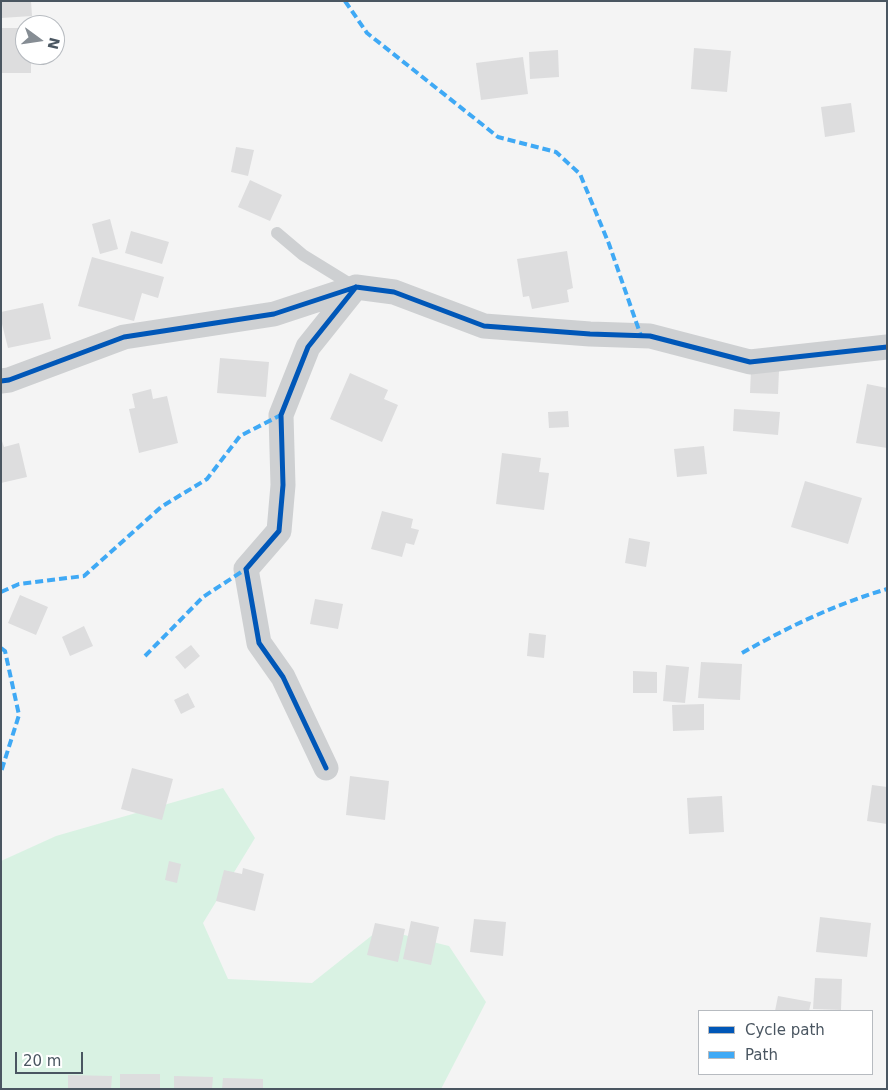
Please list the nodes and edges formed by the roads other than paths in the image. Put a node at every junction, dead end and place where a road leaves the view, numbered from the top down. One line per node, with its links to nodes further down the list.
1 (277, 233): 2 (lane)
2 (356, 287): 3 (street); 4 (street); 5 (street)
3 (887, 347)
4 (4, 378)
5 (326, 768)

